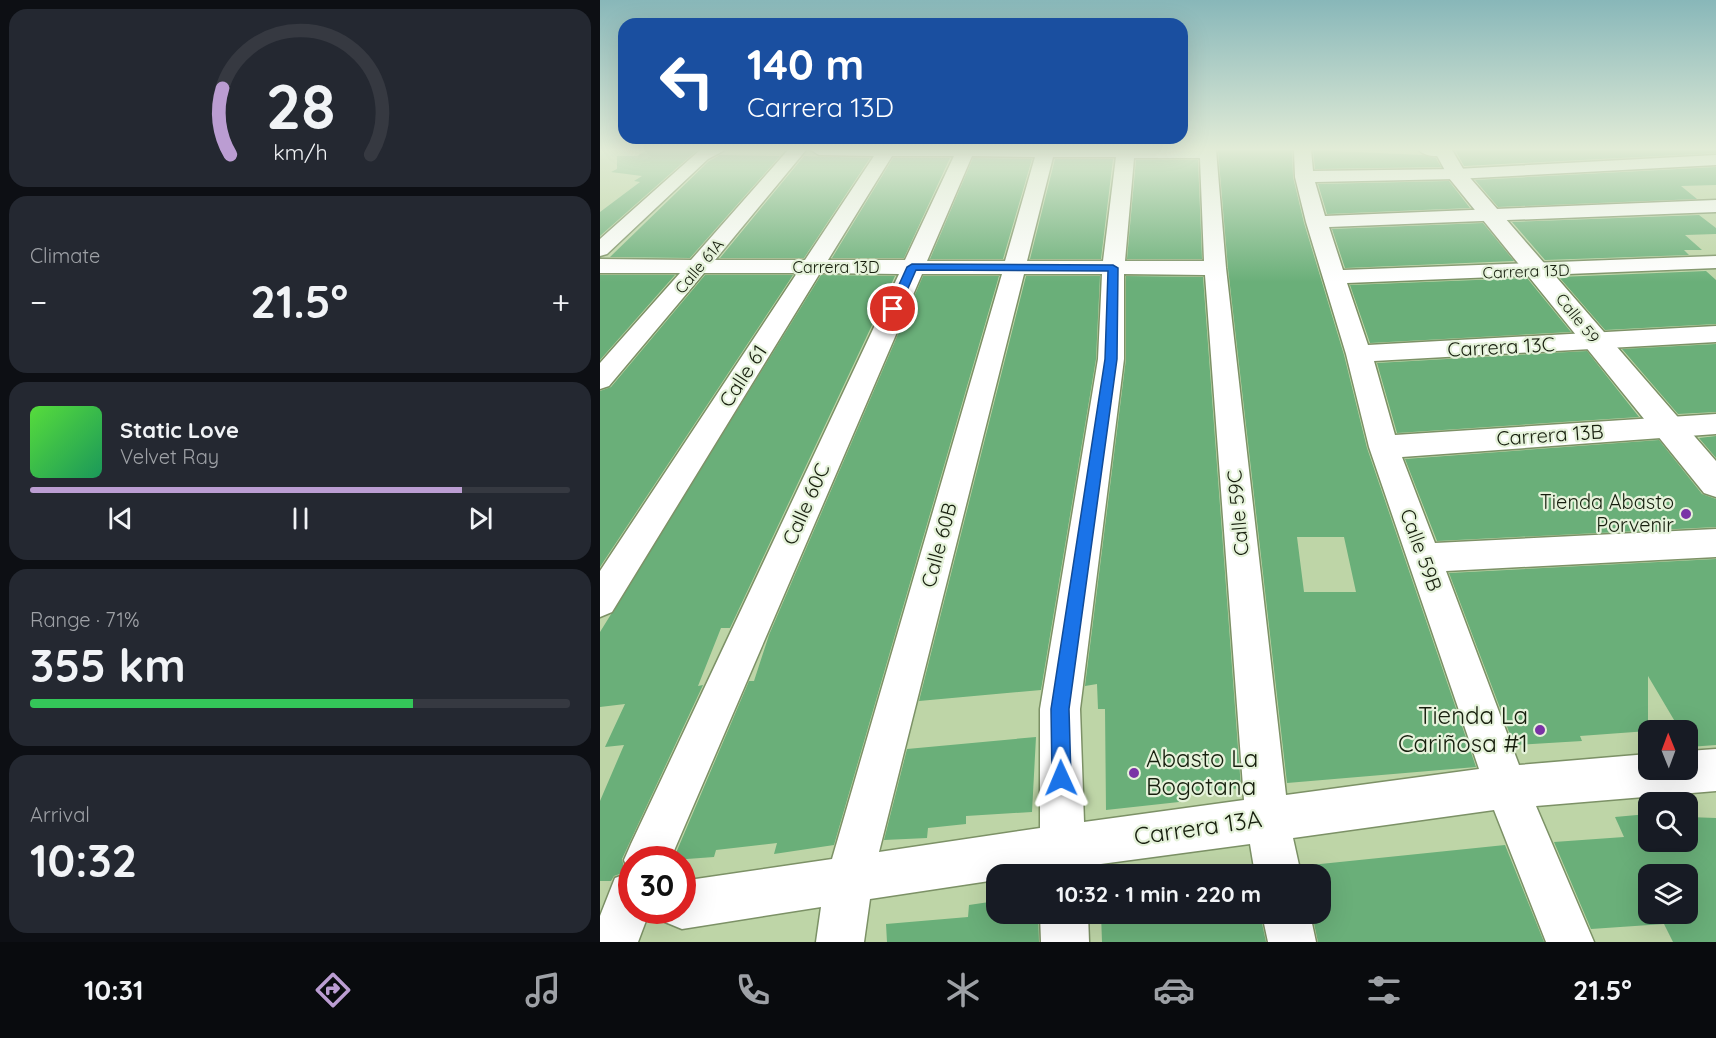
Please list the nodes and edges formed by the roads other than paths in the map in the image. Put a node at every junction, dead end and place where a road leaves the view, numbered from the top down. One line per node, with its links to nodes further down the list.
1 (663, 194): 13 (street)
2 (760, 194): 16 (street, Calle 61A)
3 (859, 194): 17 (street, Calle 61)
4 (946, 194): 18 (street, Calle 60C)
5 (1033, 194): 21 (street, Calle 60B)
6 (1121, 194): 19 (street)
7 (1211, 194): 20 (street, Calle 59C)
8 (1310, 194): 12 (street, Calle 59B)
9 (1473, 194): 11 (street, Calle 59)
10 (1716, 206): 11 (street)
11 (1492, 216): 12 (street); 22 (street, Calle 59)
12 (1316, 222): 23 (street, Calle 59B)
13 (600, 250)
14 (1716, 262): 22 (street, Carrera 13D)
15 (600, 266): 16 (street, Carrera 13D)
16 (698, 267): 17 (street, Carrera 13D); 27 (street, Calle 61A)
17 (812, 267): 18 (street, Carrera 13D); 34 (street, Calle 61)
18 (912, 267): 21 (street, Carrera 13D); 38 (street, Calle 60C)
19 (1113, 268): 20 (street, Carrera 13D); 21 (street, Carrera 13D); 39 (street)
20 (1215, 268): 37 (street, Calle 59C)
21 (1013, 270): 41 (street, Calle 60B)
22 (1540, 272): 23 (street, Carrera 13D); 25 (street, Calle 59)
23 (1335, 277): 26 (street, Calle 59B)
24 (1716, 334): 25 (street, Carrera 13C)
25 (1597, 343): 26 (street, Carrera 13C); 29 (street, Calle 59)
26 (1359, 354): 30 (street, Calle 59B)
27 (600, 380)
28 (1716, 424): 29 (street, Carrera 13B)
29 (1669, 427): 30 (street, Carrera 13B); 31 (street, Calle 59)
30 (1384, 447): 33 (street, Calle 59B)
31 (1716, 484)
32 (1716, 543): 33 (street)
33 (1424, 558): 36 (street, Calle 59B)
34 (600, 601)
35 (1716, 770): 36 (street, Carrera 13A)
36 (1506, 787): 37 (street, Carrera 13A); 48 (street, Calle 59B)
37 (1267, 818): 39 (street, Carrera 13A); 40 (street, Calle 59C)
38 (653, 846)
39 (1063, 861): 41 (street, Carrera 13A)
40 (1276, 864)
41 (849, 880): 42 (street, Carrera 13A); 45 (street, Calle 60B)
42 (696, 903)
43 (1064, 924): 46 (street)
44 (1288, 924): 47 (street)
45 (840, 942)
46 (1065, 942)
47 (1292, 942)
48 (1570, 942)

